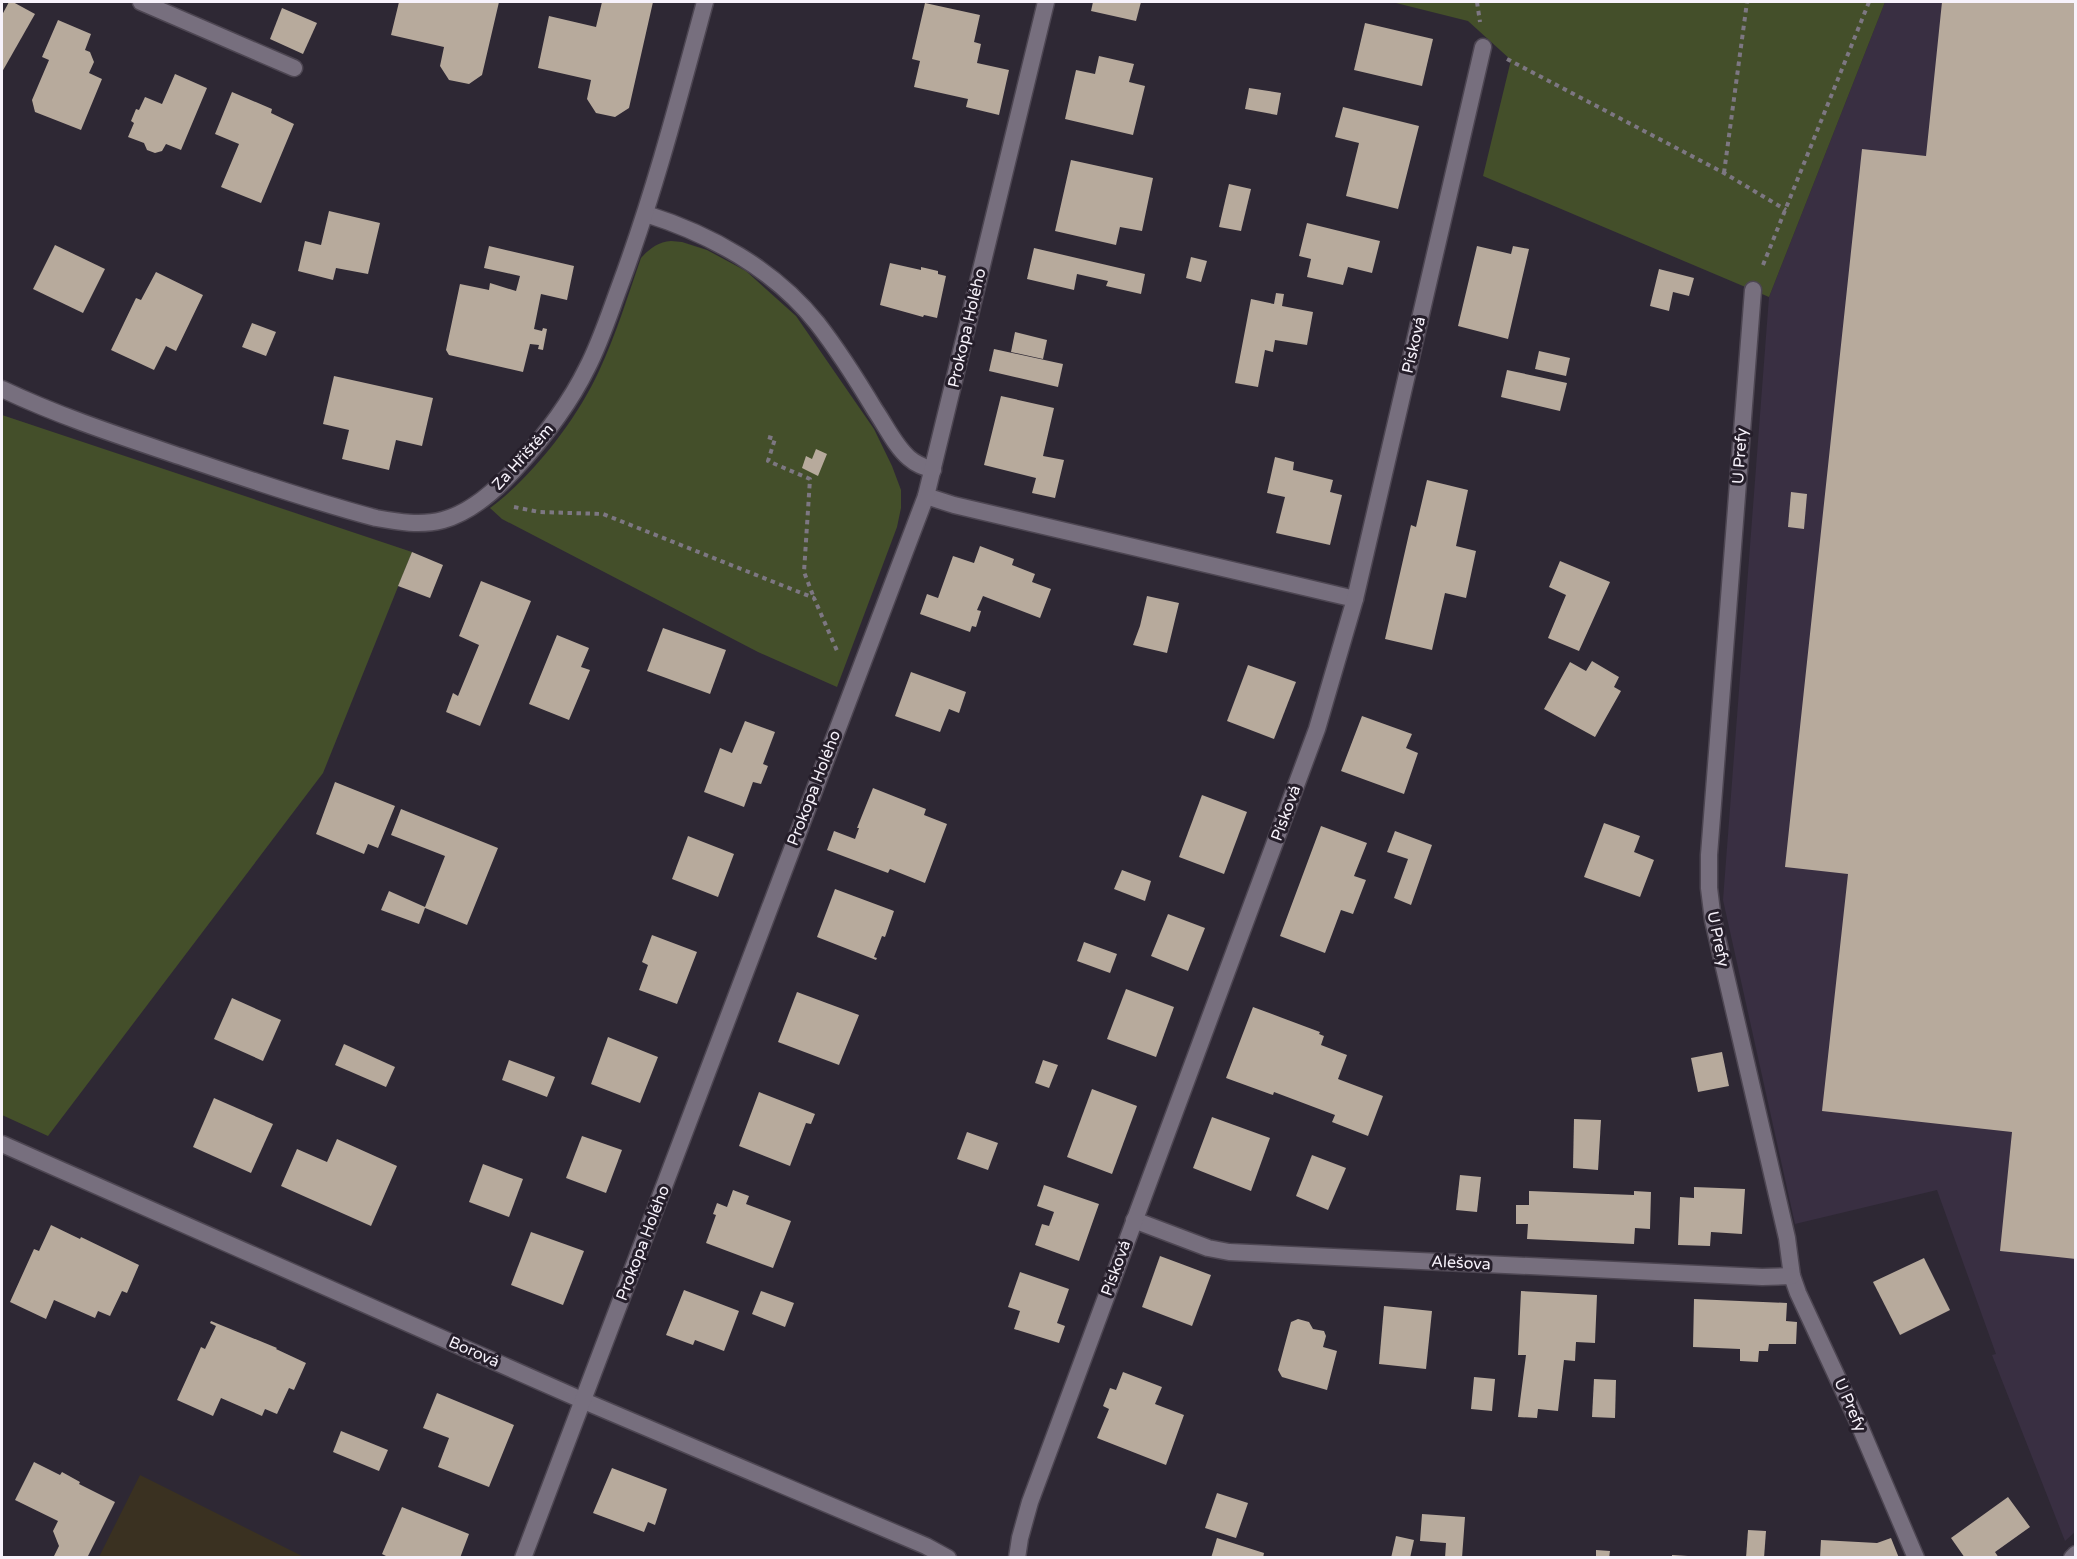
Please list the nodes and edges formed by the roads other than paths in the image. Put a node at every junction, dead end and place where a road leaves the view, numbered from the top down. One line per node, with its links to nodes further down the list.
1 (141, 2): 5 (street)
2 (705, 2): 6 (street, Za Hřištěm)
3 (1046, 2): 9 (street, Prokopa Holého)
4 (1483, 46): 11 (street, Písková)
5 (294, 68)
6 (646, 214): 8 (street, Za Hřištěm); 9 (street)
7 (1753, 290): 14 (street, U Prefy)
8 (2, 389)
9 (933, 470): 10 (street, Prokopa Holého)
10 (926, 496): 11 (street); 15 (street, Prokopa Holého)
11 (1355, 599): 13 (street, Písková)
12 (2, 1144): 15 (street, Borová)
13 (1134, 1220): 14 (street, Alešova); 19 (street, Písková)
14 (1792, 1276): 20 (street, U Prefy)
15 (584, 1401): 17 (street, Prokopa Holého); 18 (street, Borová)
16 (2076, 1554): 21 (street)
17 (523, 1557)
18 (948, 1557)
19 (1017, 1557)
20 (1916, 1557)
21 (2072, 1557)

